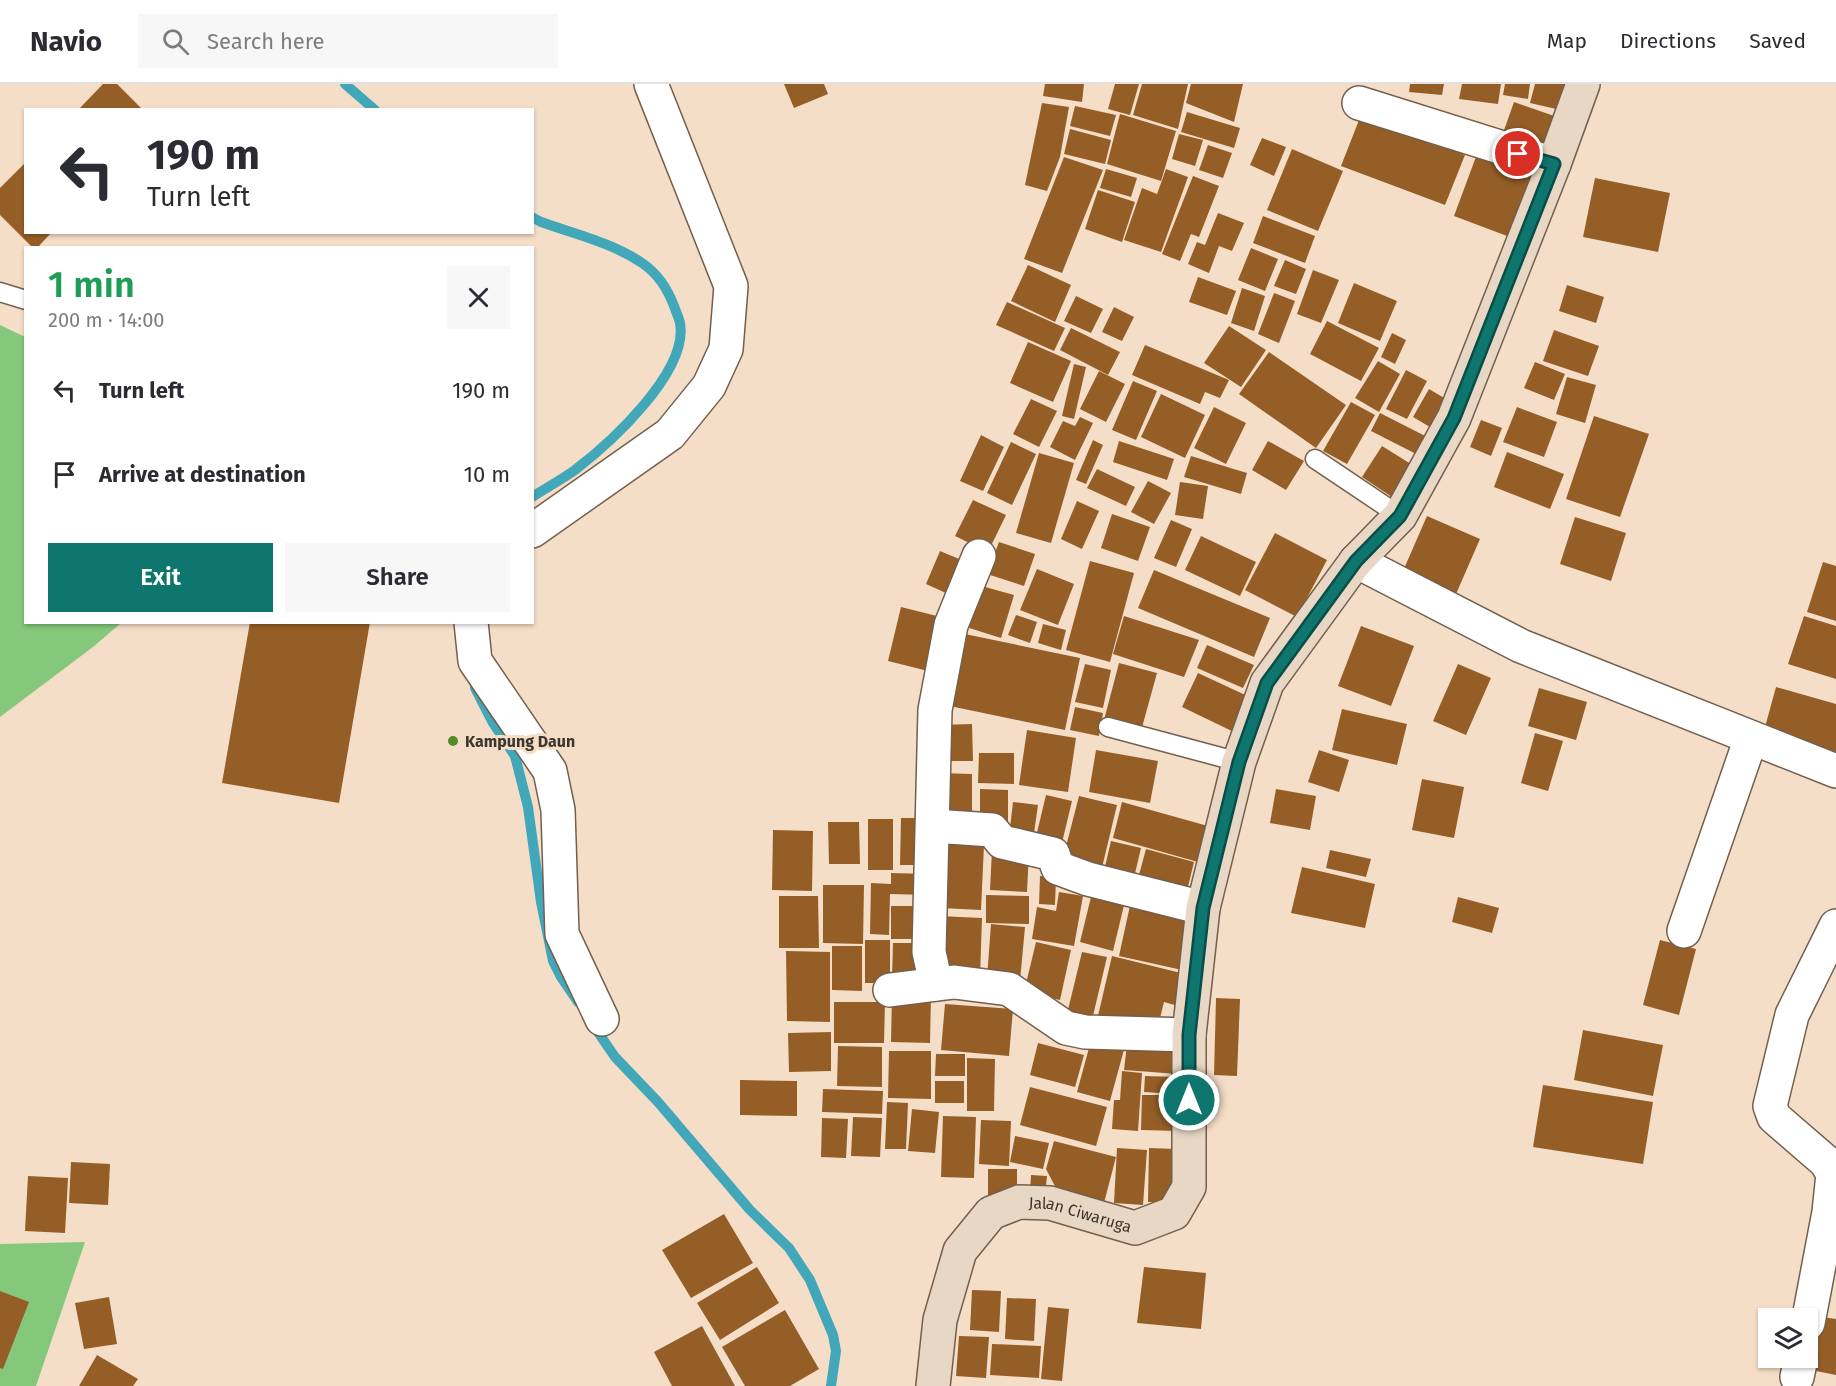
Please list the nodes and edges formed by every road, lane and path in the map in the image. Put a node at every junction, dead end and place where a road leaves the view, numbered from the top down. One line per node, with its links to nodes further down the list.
1 (651, 84): 9 (street)
2 (1583, 84): 4 (street, Jalan Ciwaruga)
3 (1359, 103): 4 (street)
4 (1554, 164): 8 (street, Jalan Ciwaruga)
5 (0, 292): 6 (lane)
6 (24, 299)
7 (1316, 459): 8 (lane)
8 (1400, 516): 11 (street, Jalan Ciwaruga)
9 (534, 530)
10 (979, 556): 17 (street)
11 (1356, 561): 14 (street); 15 (street, Jalan Ciwaruga)
12 (471, 624): 23 (street)
13 (1108, 727): 15 (lane)
14 (1751, 738): 16 (street); 20 (street)
15 (1239, 762): 18 (street, Jalan Ciwaruga)
16 (1836, 771)
17 (933, 826): 18 (street); 21 (street)
18 (1203, 908): 24 (street, Jalan Ciwaruga)
19 (1836, 926): 25 (street)
20 (1684, 931)
21 (936, 984): 22 (street); 24 (street)
22 (890, 990)
23 (602, 1019)
24 (1189, 1035): 26 (street, Jalan Ciwaruga)
25 (1811, 1308)
26 (933, 1386)

